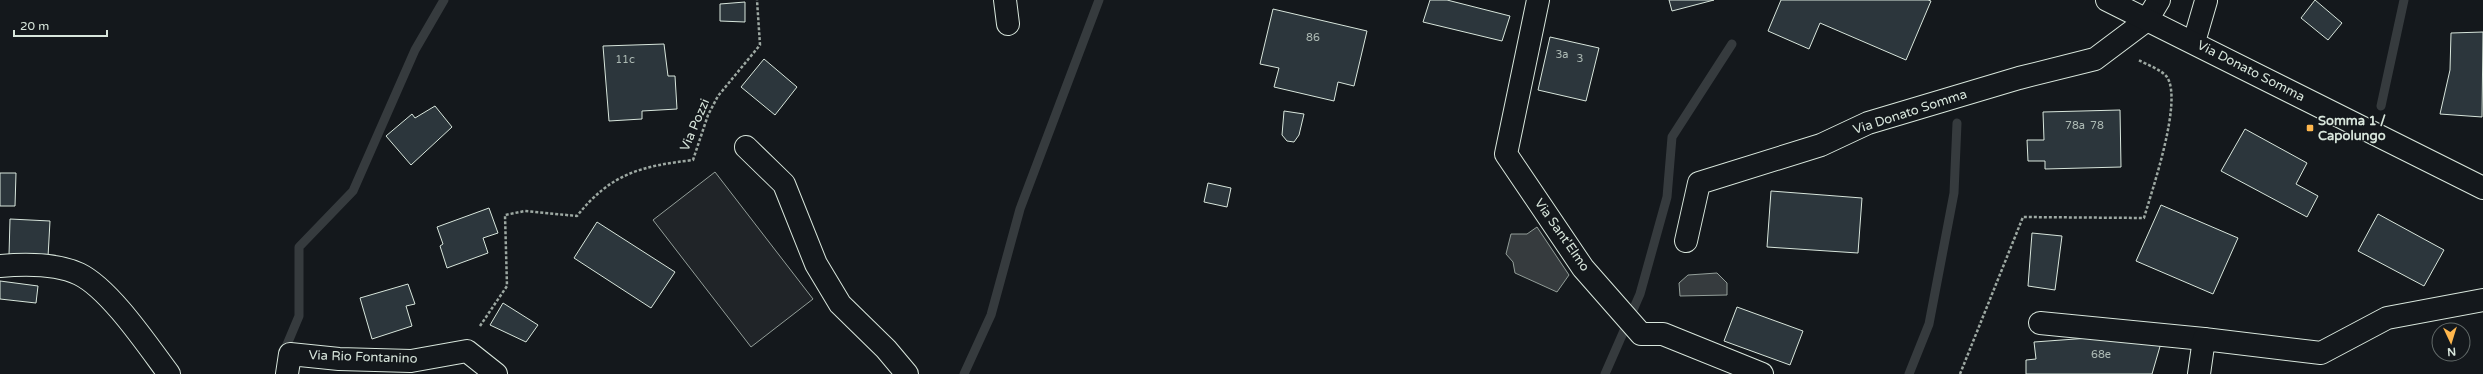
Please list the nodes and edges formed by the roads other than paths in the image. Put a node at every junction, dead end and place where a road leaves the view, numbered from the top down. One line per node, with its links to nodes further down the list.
1 (1005, 0): 7 (street)
2 (1538, 0): 20 (street, Via Sant'Elmo)
3 (2107, 0): 6 (street, Via Donato Somma)
4 (2159, 0): 6 (street)
5 (2206, 1): 8 (street)
6 (2147, 20): 8 (street, Via Donato Somma); 11 (street, Via Donato Somma)
7 (1008, 24)
8 (2194, 42): 10 (street, Via Donato Somma)
9 (746, 147): 19 (street)
10 (2483, 188)
11 (1686, 241)
12 (0, 266): 16 (street)
13 (2483, 300): 15 (street)
14 (2040, 323): 15 (street)
15 (2204, 339): 21 (street)
16 (169, 374)
17 (287, 374): 18 (street, Via Rio Fontanino)
18 (496, 374)
19 (907, 374)
20 (1762, 374)
21 (2199, 374)

